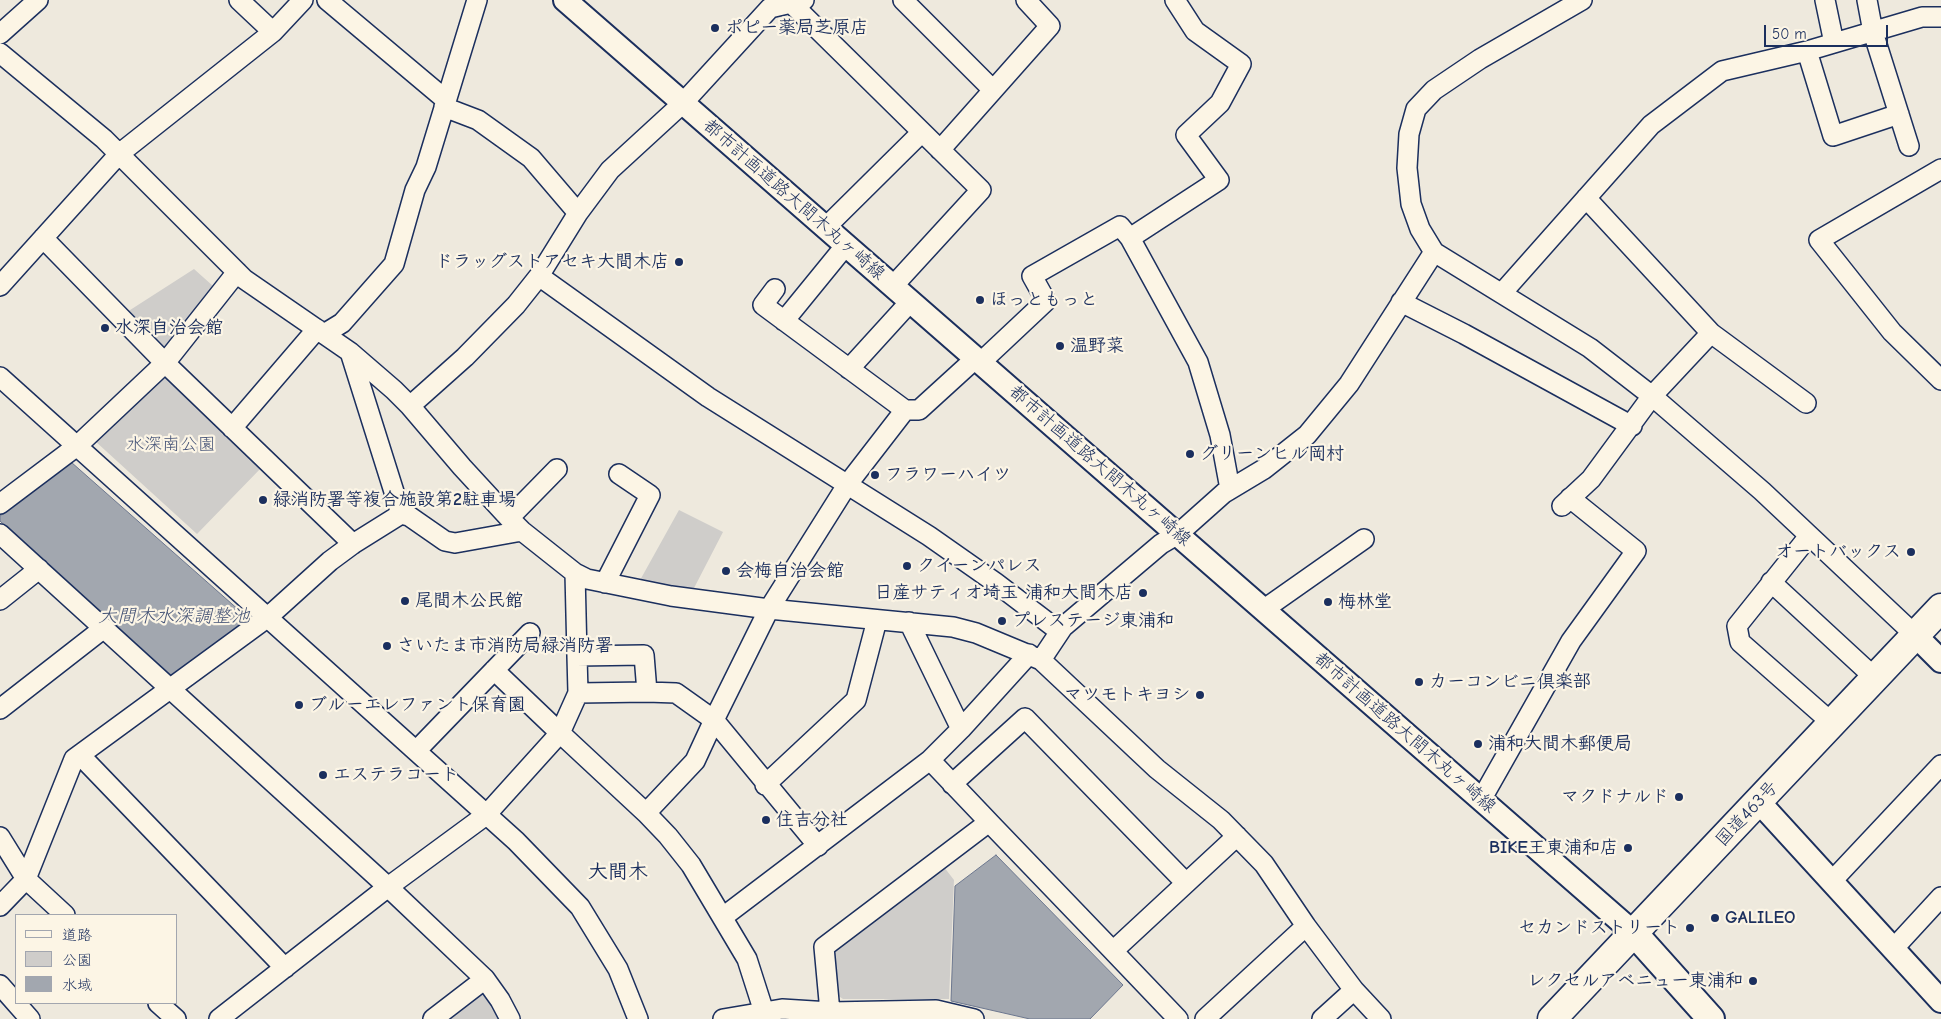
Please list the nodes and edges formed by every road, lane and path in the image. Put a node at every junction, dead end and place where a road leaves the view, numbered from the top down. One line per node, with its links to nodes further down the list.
1 (38, 0): 18 (street)
2 (239, 0): 16 (street)
3 (303, 0): 16 (street)
4 (327, 0): 23 (street)
5 (477, 0): 23 (street)
6 (564, 0): 24 (street, 都市計画道路大間木丸ヶ崎線)
7 (903, 0): 22 (street)
8 (1026, 0): 22 (street)
9 (1175, 0): 35 (street)
10 (1582, 0): 37 (street)
11 (1825, 0): 19 (street)
12 (1867, 0): 17 (street)
13 (797, 2): 14 (street); 26 (street)
14 (766, 4): 24 (street)
15 (1941, 17): 17 (street)
16 (273, 32): 29 (street)
17 (1873, 32): 19 (street); 25 (street)
18 (0, 34)
19 (1834, 43): 20 (street)
20 (1807, 51): 25 (street); 31 (street)
21 (0, 53): 29 (street)
22 (993, 90): 28 (street)
23 (445, 103): 32 (street); 47 (street)
24 (683, 103): 32 (street); 33 (street, 都市計画道路大間木丸ヶ崎線)
25 (1899, 114): 27 (street)
26 (922, 132): 28 (street); 33 (street)
27 (1910, 146)
28 (940, 150): 41 (street)
29 (119, 154): 34 (street); 38 (street)
30 (1940, 171): 54 (street)
31 (1586, 198): 43 (street); 48 (street)
32 (578, 213): 39 (street)
33 (826, 228): 36 (street, 都市計画道路大間木丸ヶ崎線)
34 (43, 238): 40 (street); 51 (street)
35 (1130, 238): 50 (street); 65 (street)
36 (846, 245): 41 (street, 都市計画道路大間木丸ヶ崎線); 46 (street)
37 (1434, 252): 43 (street); 45 (street)
38 (237, 272): 47 (street); 51 (street)
39 (538, 276): 57 (street); 64 (street)
40 (0, 286)
41 (892, 286): 44 (street, 都市計画道路大間木丸ヶ崎線)
42 (775, 289): 46 (street)
43 (1502, 293): 55 (street)
44 (910, 302): 50 (street, 都市計画道路大間木丸ヶ崎線); 52 (street)
45 (1401, 302): 59 (street); 65 (street)
46 (784, 321): 52 (street)
47 (321, 331): 49 (street); 60 (street)
48 (1711, 333): 55 (street); 56 (street)
49 (350, 352): 57 (street); 67 (street)
50 (978, 361): 58 (street); 70 (street, 都市計画道路大間木丸ヶ崎線)
51 (165, 363): 60 (street); 61 (street)
52 (849, 369): 58 (street)
53 (0, 377): 61 (street)
54 (1941, 380)
55 (1652, 396): 59 (street); 71 (street)
56 (1806, 404)
57 (410, 406): 68 (street)
58 (905, 410): 64 (street)
59 (1632, 426): 108 (street)
60 (232, 428): 73 (street)
61 (77, 446): 66 (street); 82 (street)
62 (557, 469): 68 (street)
63 (618, 474): 77 (street)
64 (847, 484): 80 (street); 86 (street)
65 (1230, 489): 70 (street)
66 (0, 504)
67 (401, 514): 68 (street); 73 (street)
68 (516, 525): 75 (street)
69 (0, 534): 74 (street)
70 (1178, 534): 81 (street, 都市計画道路大間木丸ヶ崎線); 86 (street)
71 (1810, 536): 76 (street); 88 (street)
72 (1364, 539): 81 (street)
73 (353, 544): 82 (street)
74 (39, 570): 78 (street); 85 (street)
75 (575, 573): 77 (street); 89 (street)
76 (1771, 582): 93 (street); 99 (street)
77 (605, 583): 80 (street)
78 (0, 600)
79 (1941, 608): 88 (highway, 国道463号)
80 (769, 609): 83 (street); 98 (street)
81 (1264, 610): 108 (street, 都市計画道路大間木丸ヶ崎線)
82 (268, 617): 94 (street); 102 (street)
83 (876, 620): 84 (street); 107 (street)
84 (909, 622): 90 (street); 100 (street)
85 (104, 628): 94 (street); 97 (street)
86 (1059, 631): 90 (street)
87 (530, 633): 92 (street)
88 (1915, 636): 91 (street); 93 (highway, 国道463号)
89 (577, 656): 95 (street); 96 (street)
90 (1035, 657): 100 (street); 114 (street)
91 (1941, 662)
92 (494, 670): 101 (street); 102 (street)
93 (1875, 678): 99 (highway, 国道463号)
94 (170, 689): 103 (street); 119 (street)
95 (578, 692): 96 (street); 101 (street)
96 (646, 692): 98 (street)
97 (0, 709)
98 (714, 720): 107 (street); 110 (street)
99 (1832, 723): 109 (highway, 国道463号)
100 (961, 730): 104 (street)
101 (560, 734): 110 (street); 111 (street)
102 (416, 751): 111 (street)
103 (80, 755): 116 (street); 128 (street)
104 (930, 760): 106 (street); 115 (street)
105 (1941, 765): 117 (street)
106 (952, 784): 112 (street); 118 (street)
107 (765, 785): 115 (street)
108 (1481, 800): 125 (street, 都市計画道路大間木丸ヶ崎線)
109 (1759, 802): 117 (street); 125 (highway, 国道463号)
110 (646, 812): 123 (street)
111 (486, 815): 119 (street); 144 (street)
112 (989, 822): 127 (street); 137 (street)
113 (0, 836): 116 (street)
114 (1237, 836): 118 (street); 124 (street)
115 (818, 846): 123 (street)
116 (26, 879): 121 (street); 122 (street)
117 (1832, 881): 126 (street)
118 (1186, 884): 127 (street)
119 (388, 887): 128 (street); 129 (street)
120 (1941, 898): 126 (street)
121 (0, 906)
122 (64, 914)
123 (723, 917): 136 (street)
124 (1306, 926): 131 (street); 148 (street)
125 (1634, 933): 151 (highway, 国道463号); 152 (main road)
126 (1894, 948): 132 (street)
127 (1113, 951): 147 (street)
128 (285, 968): 141 (street)
129 (485, 979): 142 (street); 143 (street)
130 (0, 985): 133 (street)
131 (1354, 990): 149 (street); 150 (street)
132 (1941, 1001)
133 (15, 1002)
134 (17, 1004): 139 (street)
135 (159, 1004): 140 (street)
136 (764, 1012): 137 (street); 145 (street)
137 (830, 1012): 138 (street)
138 (935, 1015): 146 (street)
139 (30, 1019)
140 (176, 1019)
141 (219, 1019)
142 (433, 1019)
143 (510, 1019)
144 (638, 1019)
145 (723, 1019)
146 (974, 1019)
147 (1178, 1019)
148 (1205, 1019)
149 (1322, 1019)
150 (1381, 1019)
151 (1552, 1019)
152 (1711, 1019)

